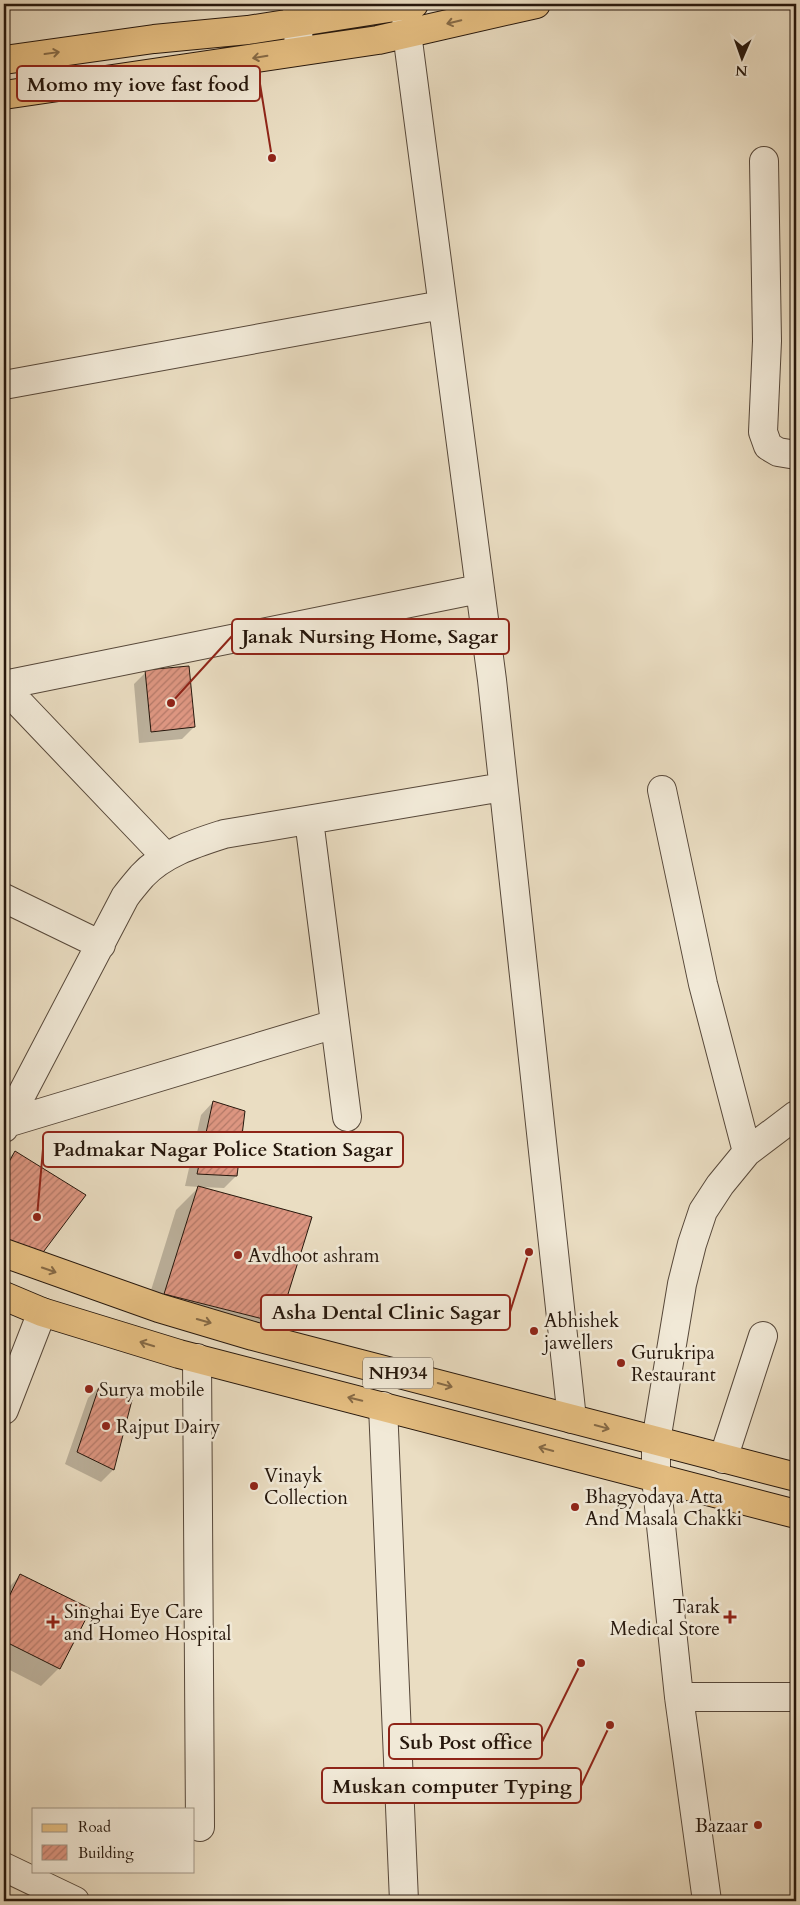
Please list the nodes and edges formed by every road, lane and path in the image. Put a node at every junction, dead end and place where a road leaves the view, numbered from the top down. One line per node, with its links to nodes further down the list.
1 (410, 4): 3 (main road); 4 (street)
2 (536, 4): 4 (main road, one-way to 4)
3 (297, 13): 5 (street); 6 (main road, one-way to 3)
4 (407, 33): 5 (main road); 9 (street)
5 (299, 51): 7 (main road, one-way to 7)
6 (4, 60)
7 (4, 95)
8 (764, 161): 11 (street)
9 (442, 305): 10 (street); 12 (street)
10 (4, 385)
11 (796, 455)
12 (480, 589): 13 (street); 14 (street)
13 (4, 686): 17 (street)
14 (503, 787): 16 (street); 32 (street)
15 (662, 790): 24 (street)
16 (310, 820): 17 (street); 20 (street)
17 (166, 858): 19 (street)
18 (4, 898): 19 (street)
19 (101, 945): 23 (street)
20 (335, 1024): 22 (street); 23 (street)
21 (796, 1115): 24 (street)
22 (347, 1116)
23 (5, 1126)
24 (747, 1152): 33 (street)
25 (4, 1254): 32 (main road, NH934, one-way to 32)
26 (4, 1296): 27 (main road, NH934)
27 (42, 1312): 29 (main road, NH934, one-way to 27); 31 (street)
28 (763, 1336): 34 (street)
29 (197, 1358): 30 (main road, NH934, one-way to 29); 40 (street)
30 (383, 1406): 36 (main road, NH934, one-way to 30); 43 (street)
31 (4, 1410)
32 (572, 1419): 33 (main road, NH934, one-way to 33)
33 (656, 1441): 34 (main road, NH934); 36 (street)
34 (723, 1459): 35 (main road, NH934)
35 (796, 1477)
36 (656, 1478): 37 (main road, NH934); 38 (street)
37 (796, 1514)
38 (679, 1697): 39 (street); 44 (street)
39 (796, 1697)
40 (200, 1827)
41 (4, 1868): 42 (street)
42 (75, 1901)
43 (404, 1901)
44 (708, 1901)

